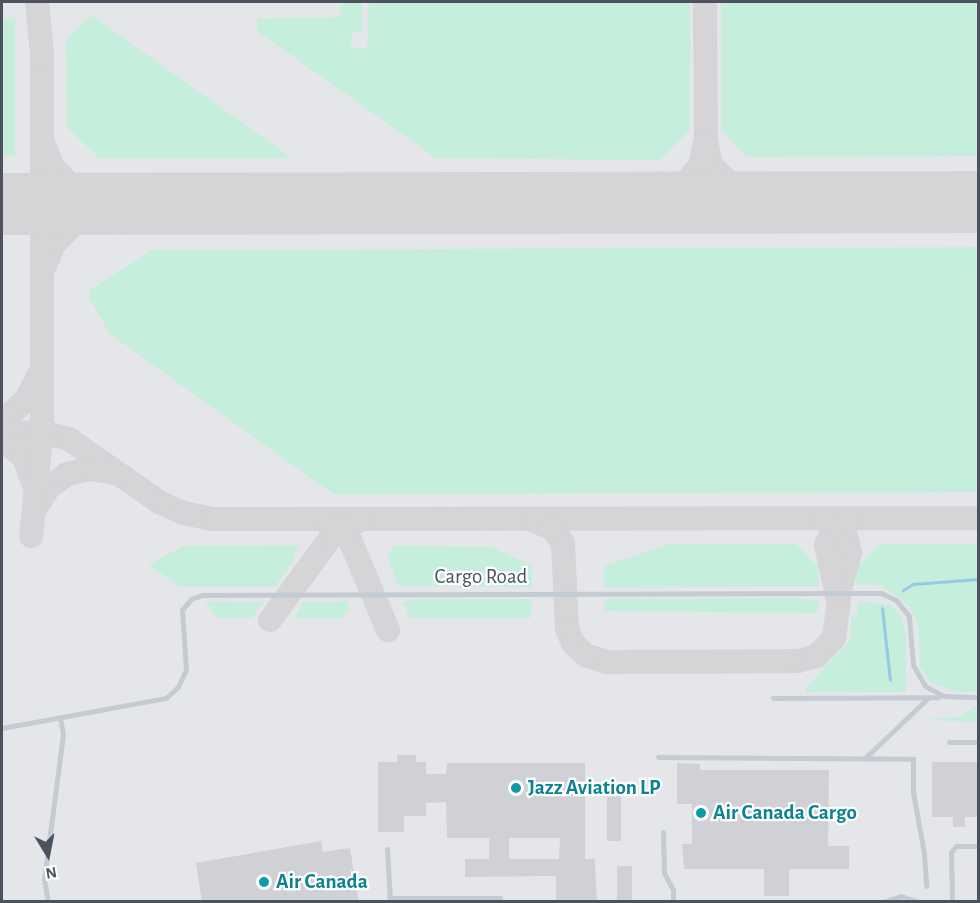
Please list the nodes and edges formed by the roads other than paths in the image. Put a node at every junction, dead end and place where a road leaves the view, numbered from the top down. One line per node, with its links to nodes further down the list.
1 (928, 697): 2 (lane); 4 (lane); 10 (lane)
2 (950, 697): 3 (lane, Cargo Road); 5 (lane, Cargo Road)
3 (978, 697)
4 (773, 698)
5 (60, 718): 6 (lane, Cargo Road); 16 (lane)
6 (2, 728)
7 (949, 742): 8 (lane)
8 (978, 742)
9 (658, 757): 10 (lane)
10 (865, 758): 14 (lane)
11 (663, 832): 18 (lane)
12 (978, 846): 21 (lane)
13 (387, 849): 15 (lane)
14 (926, 886)
15 (390, 900): 17 (lane)
16 (48, 902)
17 (500, 902)
18 (673, 902)
19 (883, 902): 20 (lane)
20 (918, 902)
21 (952, 902)

